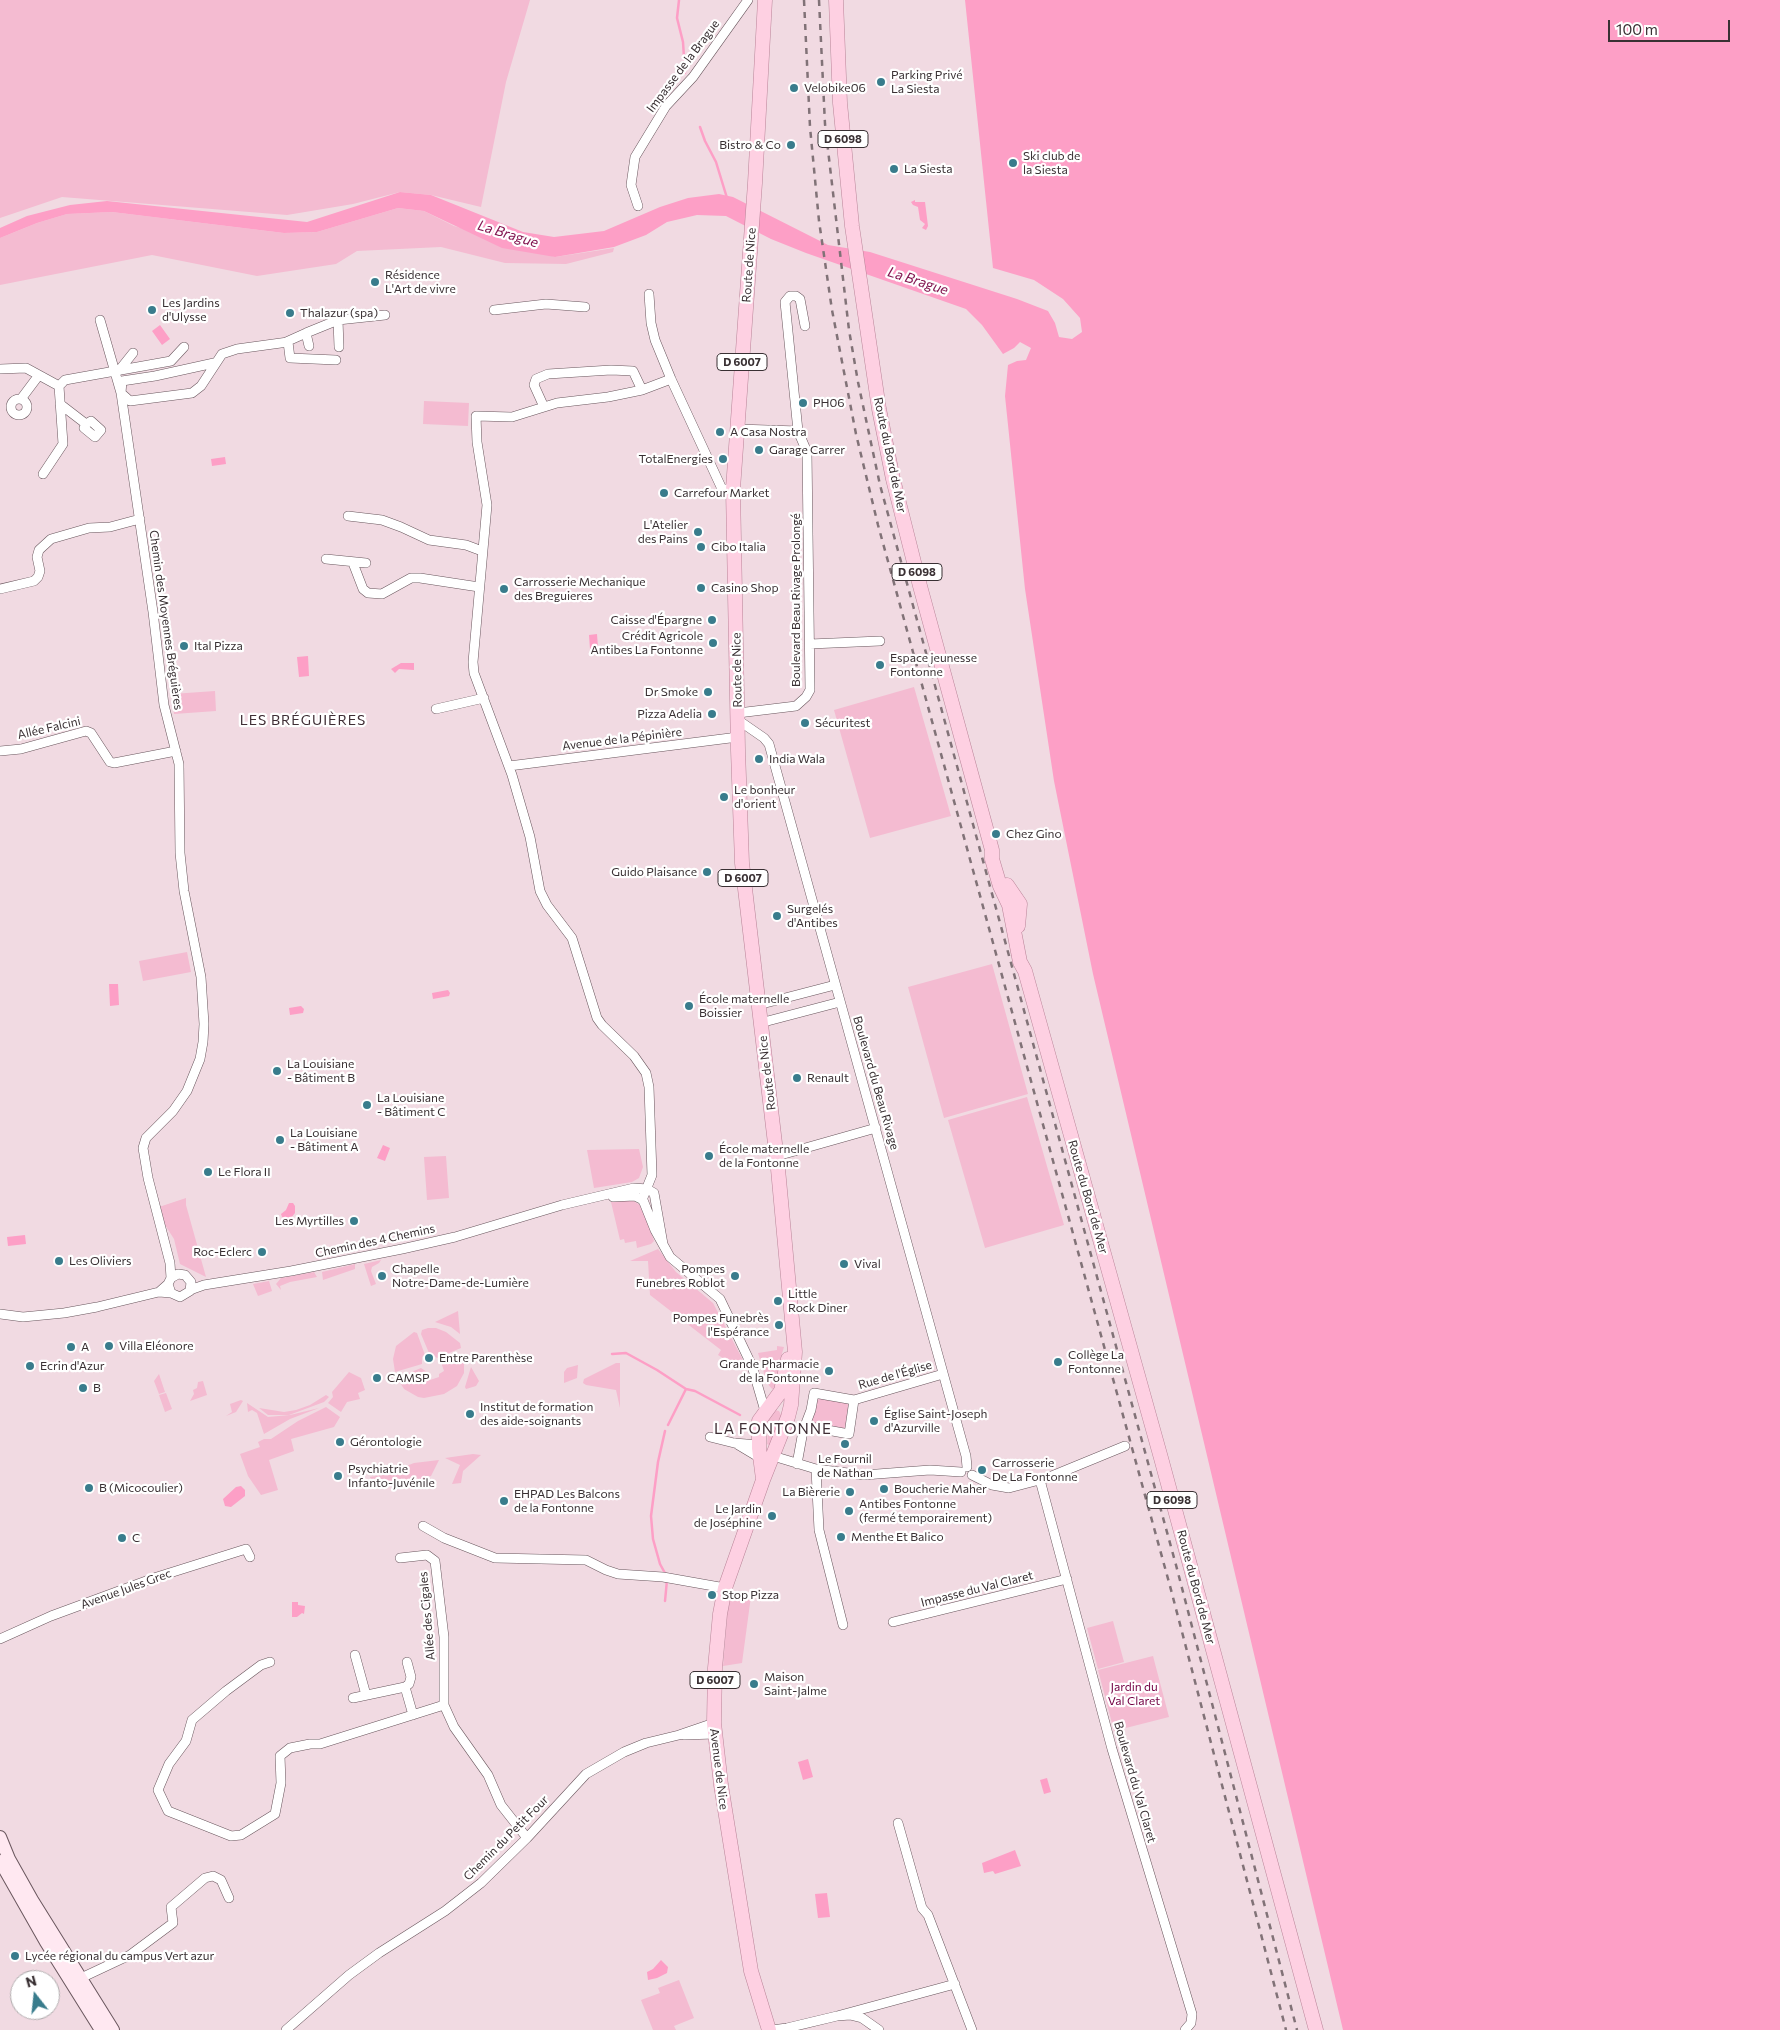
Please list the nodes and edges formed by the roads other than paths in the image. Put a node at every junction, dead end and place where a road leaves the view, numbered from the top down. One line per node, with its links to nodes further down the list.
1 (748, 0): 6 (street, Impasse de la Brague)
2 (765, 0): 35 (main road, Route de Nice / D 6007)
3 (836, 0): 5 (main road, Route du Bord de Mer / D 6098)
4 (842, 0): 5 (main road, Route du Bord de Mer)
5 (838, 52): 118 (main road, Route du Bord de Mer / D 6098)
6 (638, 206)
7 (649, 294): 26 (street)
8 (585, 307): 9 (street)
9 (494, 310)
10 (385, 315): 12 (street)
11 (100, 320): 23 (street, Chemin des Moyennes Bréguières)
12 (338, 320): 14 (street); 18 (street)
13 (805, 326): 36 (street, Boulevard Beau Rivage Prolongé)
14 (306, 333): 15 (street); 16 (street)
15 (286, 342): 20 (street); 21 (street)
16 (309, 346)
17 (184, 347): 23 (street)
18 (338, 347)
19 (133, 353): 23 (street)
20 (336, 360)
21 (214, 363): 24 (street); 28 (street)
22 (0, 369): 25 (street)
23 (117, 369): 27 (street); 30 (street, Chemin des Moyennes Bréguières)
24 (188, 369): 28 (street); 30 (street)
25 (39, 375): 27 (street); 31 (street)
26 (672, 379): 29 (street); 38 (street)
27 (59, 386): 32 (street)
28 (200, 386): 30 (street)
29 (642, 390): 33 (street); 33 (street)
30 (121, 393): 40 (street, Chemin des Moyennes Bréguières)
31 (21, 399)
32 (60, 404): 34 (street); 37 (street)
33 (544, 407): 41 (street)
34 (86, 424)
35 (738, 429): 36 (street); 38 (main road, Route de Nice / D 6007)
36 (798, 431): 48 (street, Boulevard Beau Rivage Prolongé)
37 (43, 474)
38 (733, 490): 51 (main road, Route de Nice / D 6007)
39 (348, 516): 41 (street)
40 (140, 519): 46 (street); 54 (street, Chemin des Moyennes Bréguières)
41 (482, 551): 45 (street)
42 (326, 558): 43 (street)
43 (353, 562): 44 (street); 45 (street)
44 (366, 563)
45 (479, 587): 49 (street)
46 (0, 589)
47 (880, 641): 48 (street)
48 (810, 644): 51 (street, Boulevard Beau Rivage Prolongé)
49 (484, 698): 50 (street); 55 (street)
50 (436, 709)
51 (738, 717): 52 (main road, Route de Nice / D 6007); 56 (street)
52 (738, 737): 55 (street, Avenue de la Pépinière); 58 (main road, Route de Nice / D 6007)
53 (0, 751): 54 (street, Allée Falcini)
54 (176, 751): 66 (street, Chemin des Moyennes Bréguières)
55 (509, 766): 62 (street)
56 (832, 985): 57 (street, Boulevard du Beau Rivage); 58 (street)
57 (837, 1003): 59 (street); 60 (street, Boulevard du Beau Rivage)
58 (758, 1005): 59 (main road, Route de Nice / D 6007)
59 (760, 1023): 61 (main road, Route de Nice / D 6007)
60 (876, 1128): 61 (street); 72 (street, Boulevard du Beau Rivage)
61 (777, 1156): 71 (main road, Route de Nice / D 6007)
62 (647, 1189): 63 (street); 64 (street, Chemin des 4 Chemins); 65 (street)
63 (642, 1200): 64 (street, Chemin des 4 Chemins); 65 (street)
64 (549, 1209): 69 (street, Chemin des 4 Chemins)
65 (662, 1244): 73 (street)
66 (170, 1263): 67 (street); 68 (street, Chemin des Moyennes Bréguières)
67 (182, 1274): 68 (street); 69 (street)
68 (170, 1285): 69 (street); 70 (street)
69 (191, 1286)
70 (0, 1314)
71 (793, 1338): 75 (main road, Avenue de Nice / D 6007); 77 (main road, Avenue de Nice / D 6007)
72 (943, 1374): 74 (street, Rue de l'Église); 83 (street, Boulevard du Beau Rivage)
73 (760, 1387): 75 (street); 75 (street)
74 (854, 1400): 76 (street); 76 (street)
75 (770, 1406): 77 (main road); 81 (main road, Avenue de Nice / D 6007)
76 (805, 1426): 82 (street)
77 (782, 1429): 81 (main road, Avenue de Nice / D 6007)
78 (710, 1437): 79 (street)
79 (734, 1443): 81 (street); 81 (street)
80 (1125, 1446): 85 (street)
81 (762, 1448): 82 (street); 90 (main road, Avenue de Nice / D 6007)
82 (797, 1464): 84 (street)
83 (964, 1469): 84 (street); 85 (street)
84 (816, 1470): 92 (street)
85 (1040, 1480): 89 (street, Boulevard du Val Claret)
86 (423, 1526): 90 (street)
87 (250, 1557): 93 (street, Avenue Jules Grec)
88 (400, 1558): 100 (street, Allée des Cigales)
89 (1068, 1579): 91 (street, Impasse du Val Claret); 117 (street, Boulevard du Val Claret)
90 (725, 1588): 102 (main road, Avenue de Nice / D 6007)
91 (893, 1622)
92 (843, 1626)
93 (0, 1639)
94 (355, 1655): 98 (street)
95 (270, 1662): 101 (street)
96 (407, 1662): 97 (street)
97 (405, 1687): 98 (street); 101 (street)
98 (366, 1695): 99 (street)
99 (353, 1698)
100 (444, 1705): 101 (street); 105 (street, Allée des Cigales)
101 (414, 1715)
102 (714, 1728): 105 (street, Chemin du Petit Four); 111 (main road, Avenue de Nice / D 6007)
103 (898, 1823): 109 (street)
104 (0, 1837): 108 (street)
105 (527, 1838): 114 (street, Chemin du Petit Four)
106 (0, 1861): 112 (street)
107 (229, 1898): 108 (street)
108 (86, 1976): 113 (street)
109 (955, 1984): 110 (street); 116 (street)
110 (837, 2016): 111 (street); 115 (street)
111 (768, 2029)
112 (101, 2030)
113 (113, 2030)
114 (286, 2030)
115 (879, 2030)
116 (972, 2030)
117 (1185, 2030)
118 (1316, 2030)

